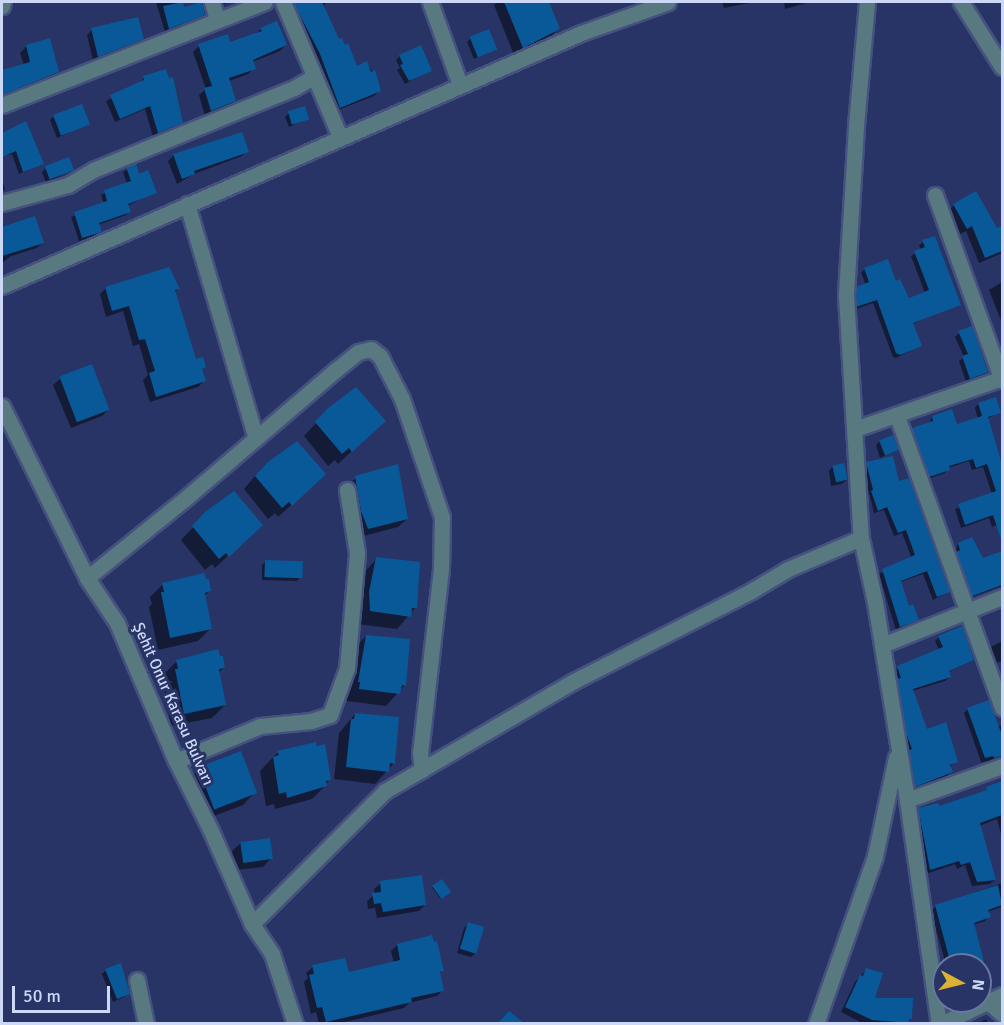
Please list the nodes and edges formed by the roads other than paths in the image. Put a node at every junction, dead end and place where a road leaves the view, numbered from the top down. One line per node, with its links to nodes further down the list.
1 (3, 2): 9 (street)
2 (212, 2): 10 (street)
3 (265, 2): 10 (street)
4 (282, 2): 12 (street)
5 (430, 2): 13 (street)
6 (668, 2): 13 (street)
7 (867, 2): 23 (street)
8 (961, 2): 11 (street)
9 (2, 6)
10 (217, 21): 14 (street)
11 (1002, 67)
12 (313, 77): 15 (street); 17 (street)
13 (460, 85): 15 (street)
14 (2, 105)
15 (340, 136): 18 (street)
16 (935, 195): 20 (street)
17 (2, 203)
18 (187, 204): 19 (street); 24 (street)
19 (2, 286)
20 (1002, 379): 22 (street)
21 (2, 406): 27 (street, Şehit Onur Karasu Bulvarı)
22 (897, 416): 23 (street); 29 (street)
23 (855, 429): 26 (street)
24 (256, 438): 27 (street); 35 (street)
25 (347, 490): 33 (street)
26 (861, 538): 30 (street); 35 (street)
27 (87, 578): 33 (street, Şehit Onur Karasu Bulvarı)
28 (1002, 597): 29 (street)
29 (967, 612): 30 (street); 31 (street)
30 (882, 645): 32 (street)
31 (1002, 708)
32 (898, 748): 36 (street); 42 (street)
33 (176, 761): 37 (street, Şehit Onur Karasu Bulvarı)
34 (1002, 766): 36 (street)
35 (422, 770): 37 (street)
36 (907, 800): 43 (street)
37 (252, 924): 41 (street, Şehit Onur Karasu Bulvarı)
38 (137, 980): 40 (street)
39 (961, 1013): 43 (street)
40 (146, 1023)
41 (295, 1023)
42 (816, 1023)
43 (940, 1023)

